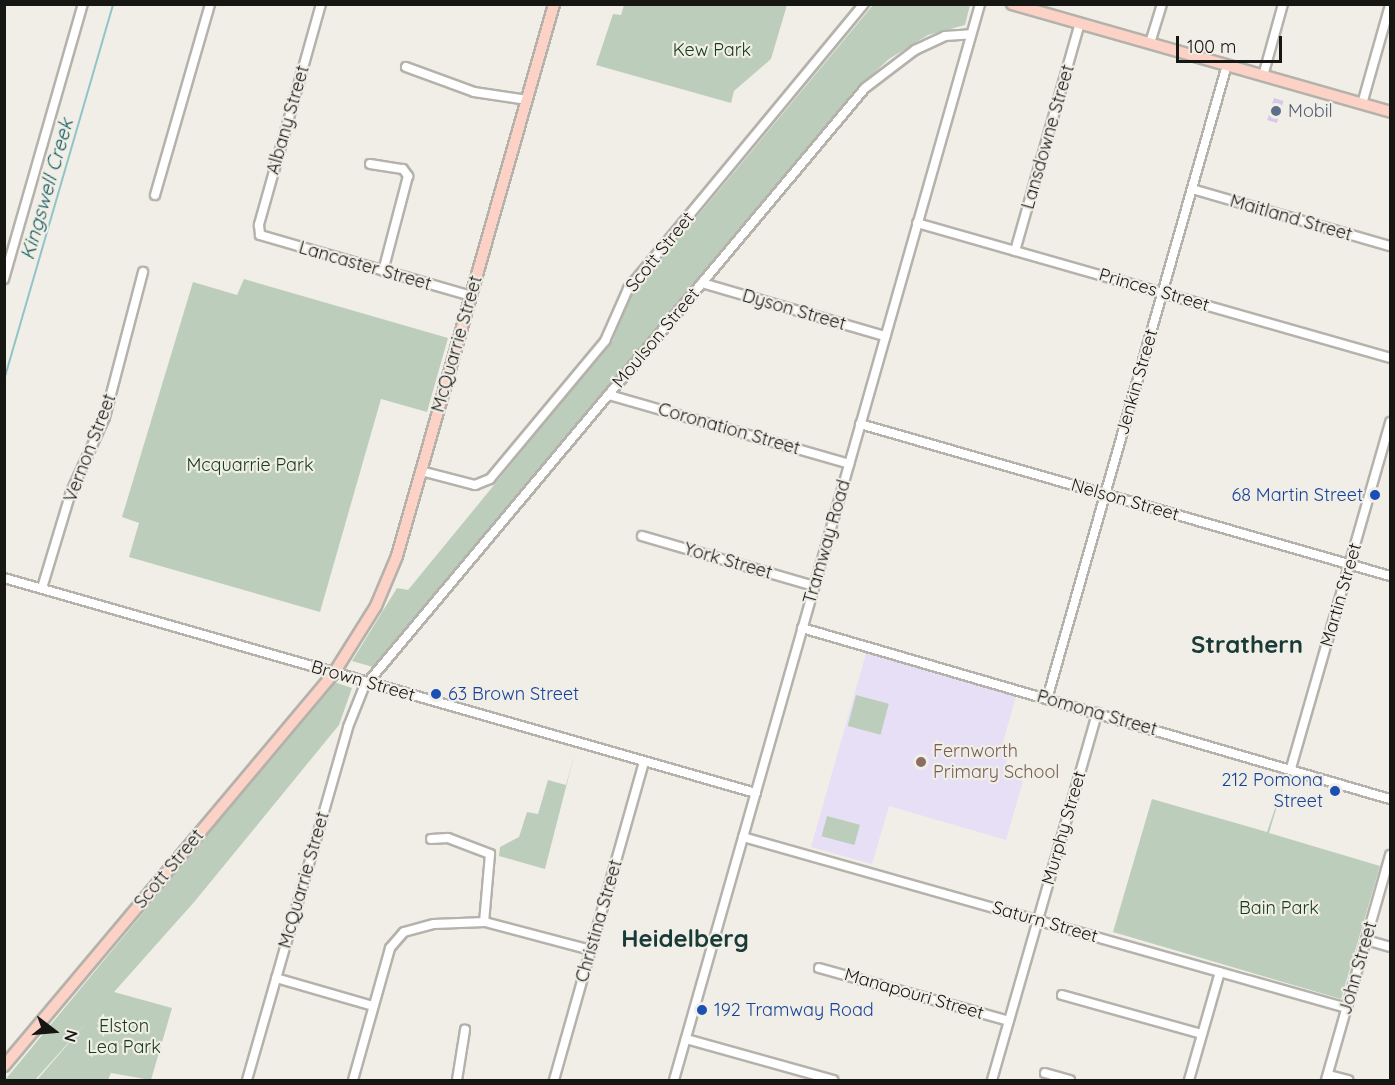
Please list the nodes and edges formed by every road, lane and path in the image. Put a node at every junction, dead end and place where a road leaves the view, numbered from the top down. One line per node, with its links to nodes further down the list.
1 (83, 4): 30 (street)
2 (210, 4): 23 (street)
3 (321, 4): 25 (street, Albany Street)
4 (554, 4): 18 (main road, McQuarrie Street)
5 (864, 4): 40 (street, Scott Street)
6 (980, 4): 13 (street, Tramway Road)
7 (1012, 4): 11 (main road)
8 (1162, 4): 14 (street)
9 (1283, 4): 17 (street)
10 (1390, 5): 19 (street)
11 (1026, 6): 12 (main road)
12 (1080, 23): 14 (main road); 27 (street, Lansdowne Street)
13 (971, 34): 24 (street, Tramway Road); 31 (street, Moulson Street)
14 (1150, 43): 15 (main road)
15 (1227, 65): 17 (main road); 22 (street, Jenkin Street)
16 (406, 68): 18 (street)
17 (1263, 76): 19 (main road)
18 (527, 100): 33 (main road, McQuarrie Street)
19 (1362, 104): 20 (main road)
20 (1390, 112)
21 (370, 164): 28 (street)
22 (1192, 189): 26 (street, Maitland Street); 32 (street, Jenkin Street)
23 (155, 195)
24 (917, 223): 27 (street, Princes Street); 34 (street, Tramway Road)
25 (260, 236): 28 (street, Lancaster Street)
26 (1390, 246)
27 (1015, 251): 32 (street, Princes Street)
28 (383, 271): 33 (street, Lancaster Street)
29 (143, 272): 47 (street, Vernon Street)
30 (4, 279)
31 (702, 283): 34 (street, Dyson Street); 36 (street, Moulson Street)
32 (1162, 293): 35 (street, Princes Street); 41 (street, Jenkin Street)
33 (471, 297): 40 (main road, McQuarrie Street)
34 (885, 336): 38 (street, Tramway Road)
35 (1390, 358)
36 (609, 395): 39 (street, Coronation Street); 50 (street, Moulson Street)
37 (1390, 422): 43 (street, Martin Street)
38 (860, 424): 39 (street, Tramway Road); 41 (street, Nelson Street)
39 (849, 464): 46 (street, Tramway Road)
40 (421, 471): 49 (main road, McQuarrie Street)
41 (1105, 494): 43 (street, Nelson Street); 51 (street, Jenkin Street)
42 (642, 536): 46 (street, York Street)
43 (1350, 564): 44 (street, Nelson Street); 54 (street, Martin Street)
44 (1390, 576)
45 (4, 578): 47 (street, Brown Street)
46 (814, 586): 48 (street, Tramway Road)
47 (42, 588): 49 (street, Brown Street)
48 (802, 628): 51 (street, Pomona Street); 55 (street, Tramway Road)
49 (334, 673): 50 (street, Brown Street); 75 (main road, Scott Street)
50 (368, 682): 53 (street, Brown Street); 67 (street, McQuarrie Street)
51 (1047, 699): 52 (street, Pomona Street)
52 (1097, 713): 54 (street, Pomona Street); 60 (street, Murphy Street)
53 (644, 761): 55 (street, Brown Street); 64 (street, Christina Street)
54 (1291, 768): 56 (street, Pomona Street)
55 (756, 793): 57 (street, Tramway Road)
56 (1390, 799)
57 (743, 837): 60 (street, Saturn Street); 74 (street, Tramway Road)
58 (431, 839): 61 (street)
59 (1390, 855): 62 (street, John Street)
60 (1038, 920): 66 (street, Saturn Street); 71 (street, Murphy Street)
61 (484, 922): 64 (street); 69 (street)
62 (1366, 940): 63 (street); 70 (street, John Street)
63 (1390, 947)
64 (591, 950): 81 (street, Christina Street)
65 (819, 968): 71 (street, Manapouri Street)
66 (1220, 972): 70 (street, Saturn Street); 73 (street)
67 (276, 978): 69 (street); 78 (street, McQuarrie Street)
68 (1062, 995): 73 (street)
69 (373, 1006): 79 (street)
70 (1347, 1008): 77 (street, John Street)
71 (1009, 1021): 84 (street, Murphy Street)
72 (465, 1029): 80 (street)
73 (1202, 1034): 86 (street)
74 (686, 1039): 82 (street, Tramway Road); 83 (street)
75 (4, 1066)
76 (1045, 1073): 85 (street)
77 (1327, 1078): 87 (street)
78 (248, 1080)
79 (353, 1080)
80 (458, 1080)
81 (554, 1080)
82 (674, 1080)
83 (833, 1080)
84 (992, 1080)
85 (1070, 1080)
86 (1189, 1080)
87 (1348, 1080)

